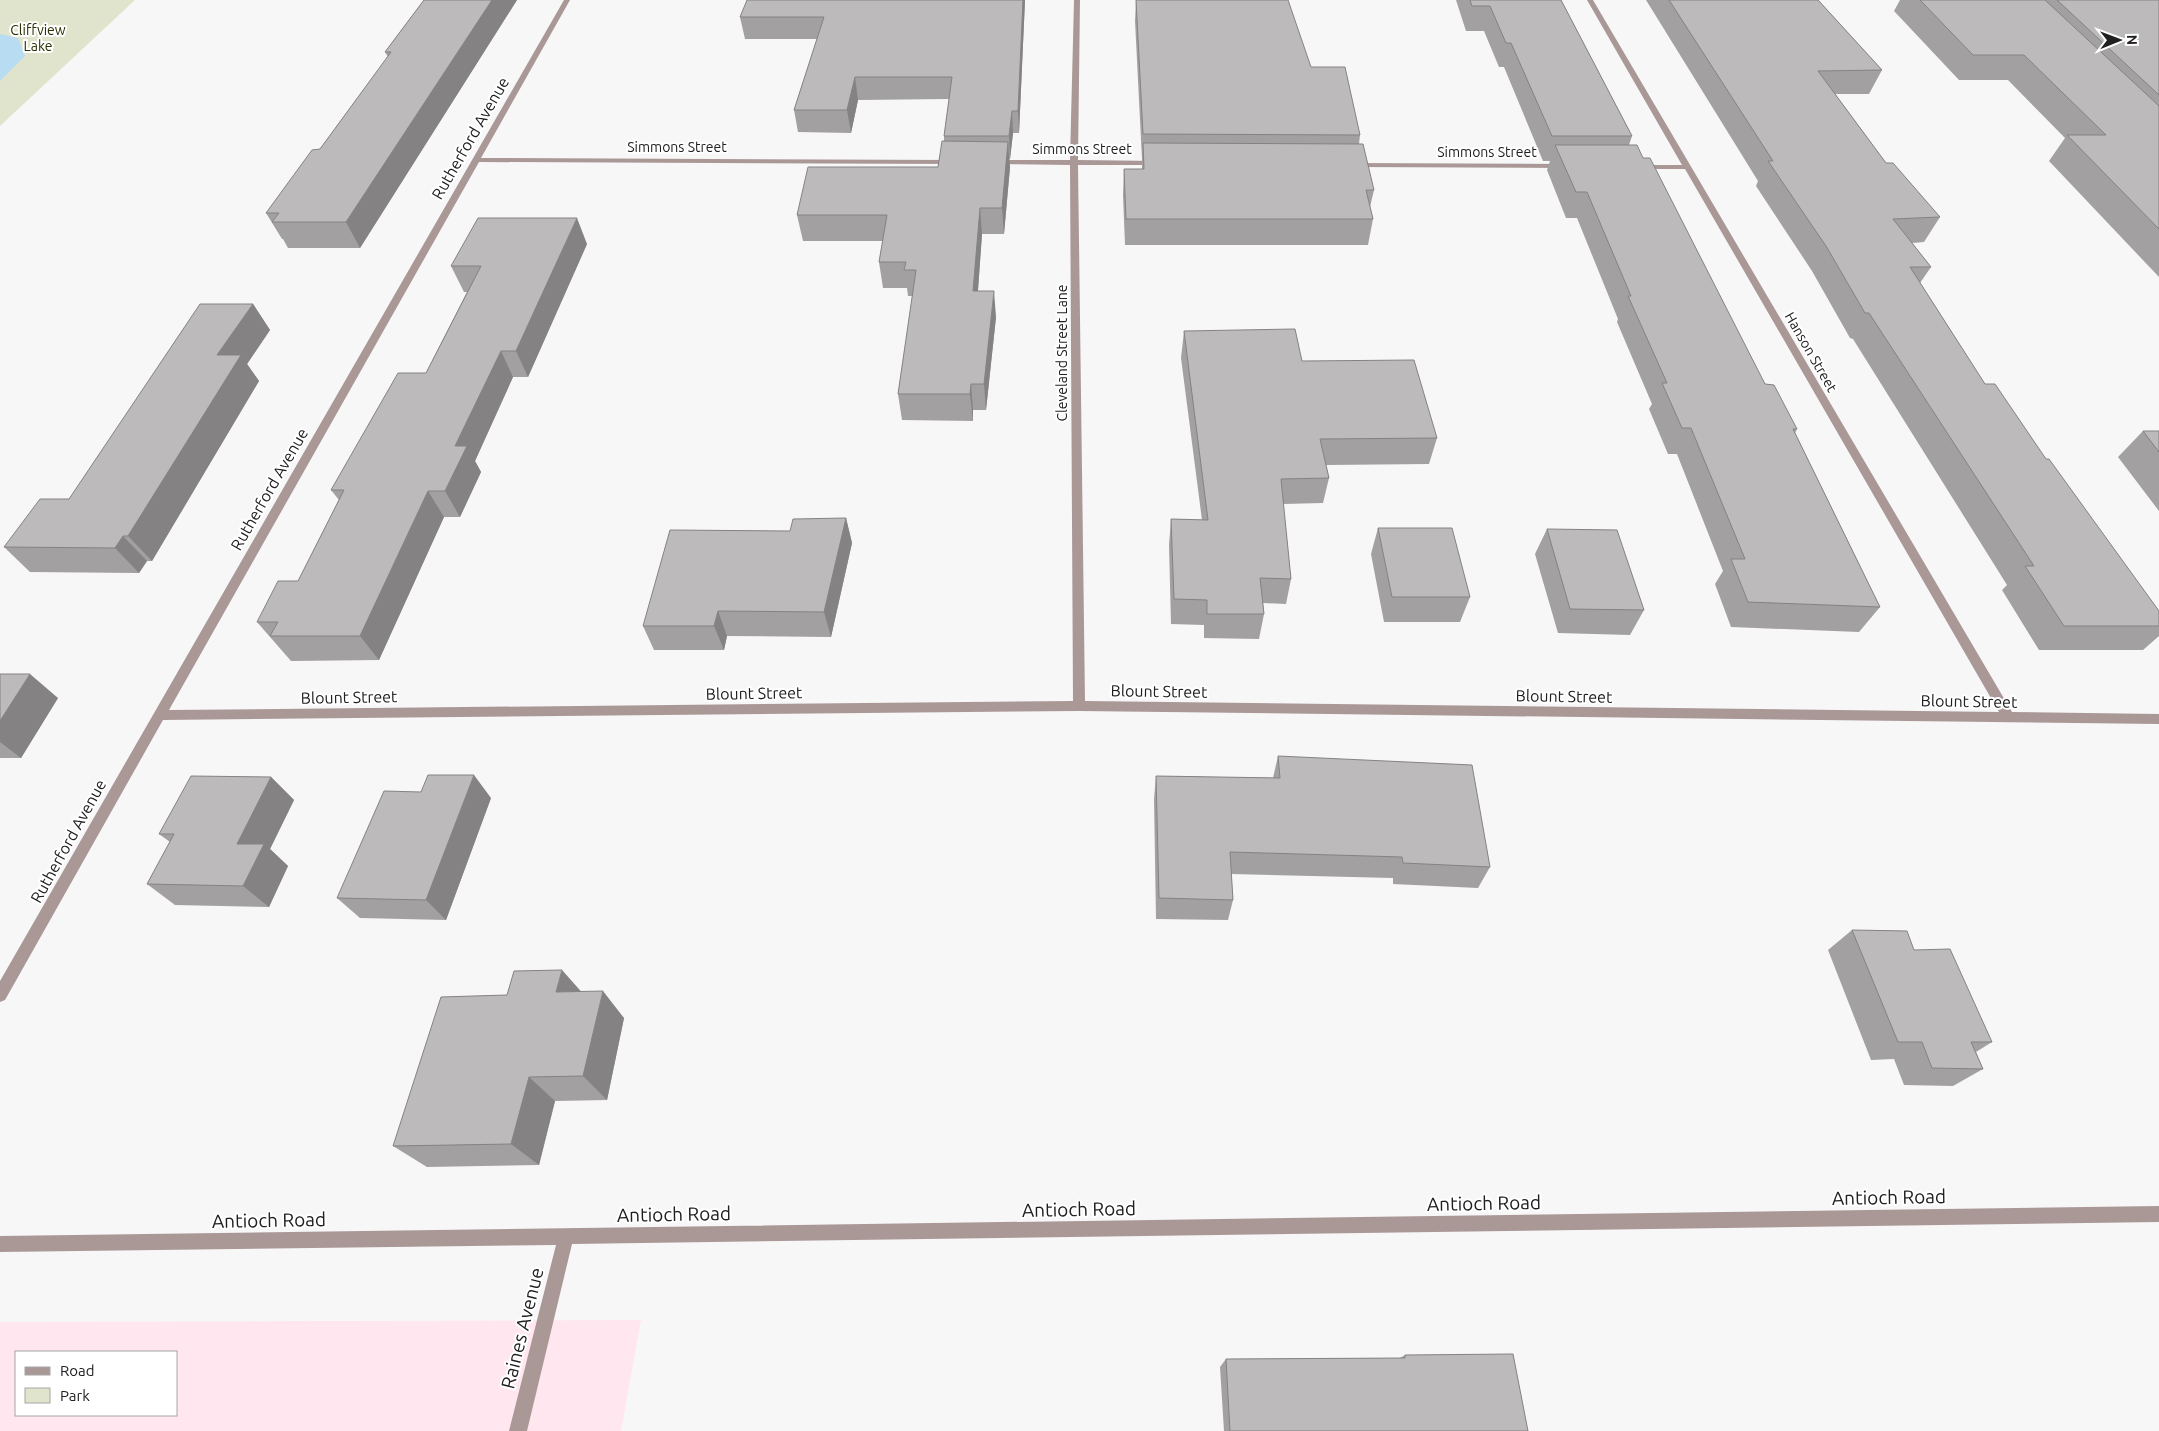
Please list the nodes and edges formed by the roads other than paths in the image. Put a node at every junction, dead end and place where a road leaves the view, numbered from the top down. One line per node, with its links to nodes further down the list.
1 (567, 0): 4 (street, Rutherford Avenue)
2 (1077, 0): 7 (street, Cleveland Street Lane)
3 (1590, 0): 12 (street, Hanson Street)
4 (476, 160): 5 (street, Simmons Street); 14 (street, Rutherford Avenue)
5 (965, 162)
6 (985, 162): 7 (street, Simmons Street)
7 (1074, 162): 8 (street, Simmons Street); 13 (street, Cleveland Street Lane)
8 (1164, 163)
9 (1343, 164): 10 (street, Simmons Street)
10 (1569, 166)
11 (1628, 167): 12 (street)
12 (1687, 167): 15 (street, Hanson Street)
13 (1079, 706): 14 (street, Blount Street); 15 (street, Blount Street)
14 (159, 715): 17 (street, Rutherford Avenue)
15 (2009, 718): 16 (street, Blount Street)
16 (2159, 719)
17 (0, 996)
18 (2159, 1214): 19 (street, Antioch Road)
19 (566, 1236): 20 (street, Antioch Road); 21 (street, Raines Avenue)
20 (0, 1244)
21 (518, 1431)

